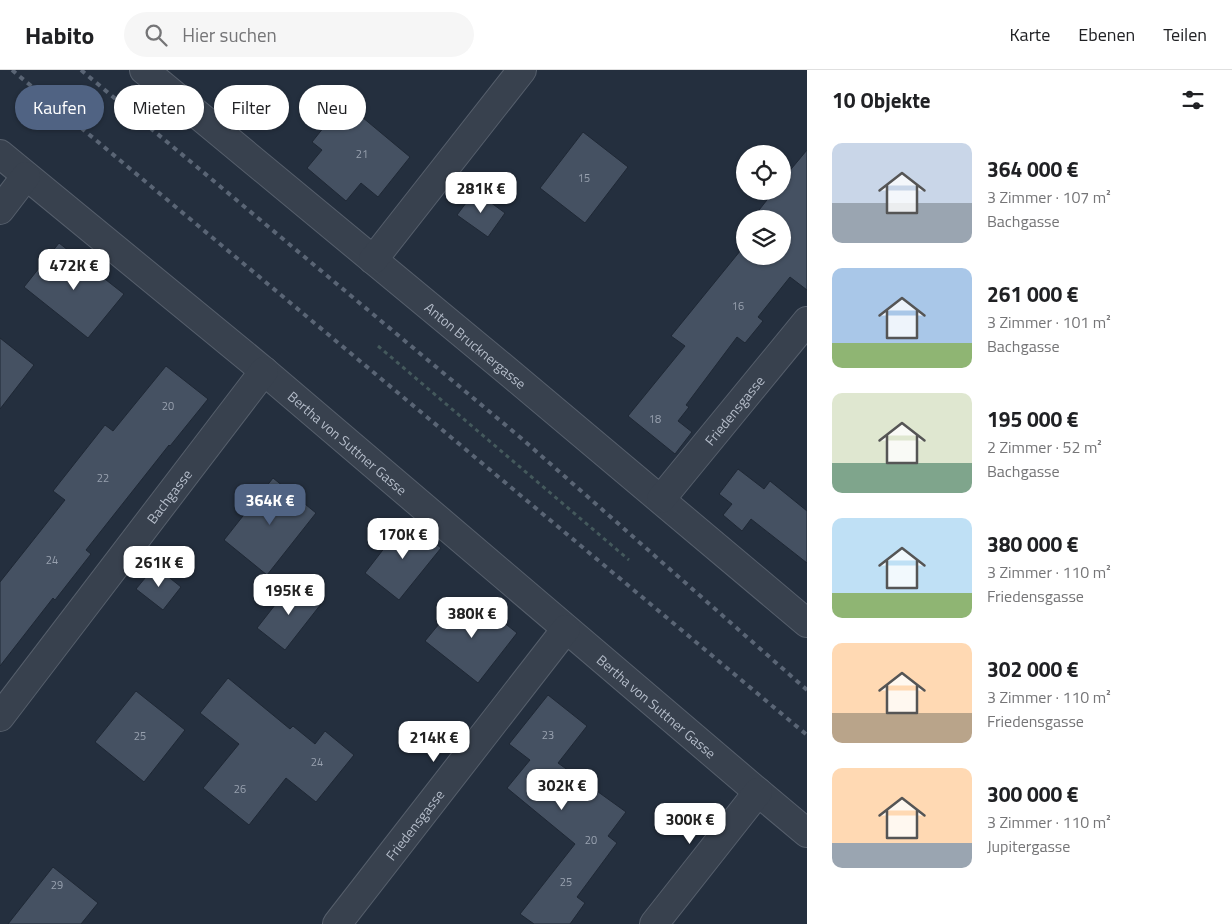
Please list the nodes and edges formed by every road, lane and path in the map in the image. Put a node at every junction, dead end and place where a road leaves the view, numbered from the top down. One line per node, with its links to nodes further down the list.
1 (144, 70): 6 (street, Anton Brucknergasse)
2 (522, 70): 6 (street)
3 (0, 154): 4 (street, Bertha von Suttner Gasse)
4 (26, 176): 5 (street); 9 (street, Bertha von Suttner Gasse)
5 (0, 210)
6 (374, 260): 10 (street, Anton Brucknergasse)
7 (807, 321): 10 (street, Friedensgasse)
8 (378, 346): 11 (path)
9 (264, 372): 13 (street, Bertha von Suttner Gasse); 14 (street, Bachgasse)
10 (661, 499): 12 (street, Anton Brucknergasse)
11 (629, 560)
12 (807, 623)
13 (566, 629): 15 (street, Bertha von Suttner Gasse); 17 (street, Friedensgasse)
14 (0, 717)
15 (758, 792): 16 (street, Bertha von Suttner Gasse); 18 (street)
16 (807, 832)
17 (337, 924)
18 (654, 924)

